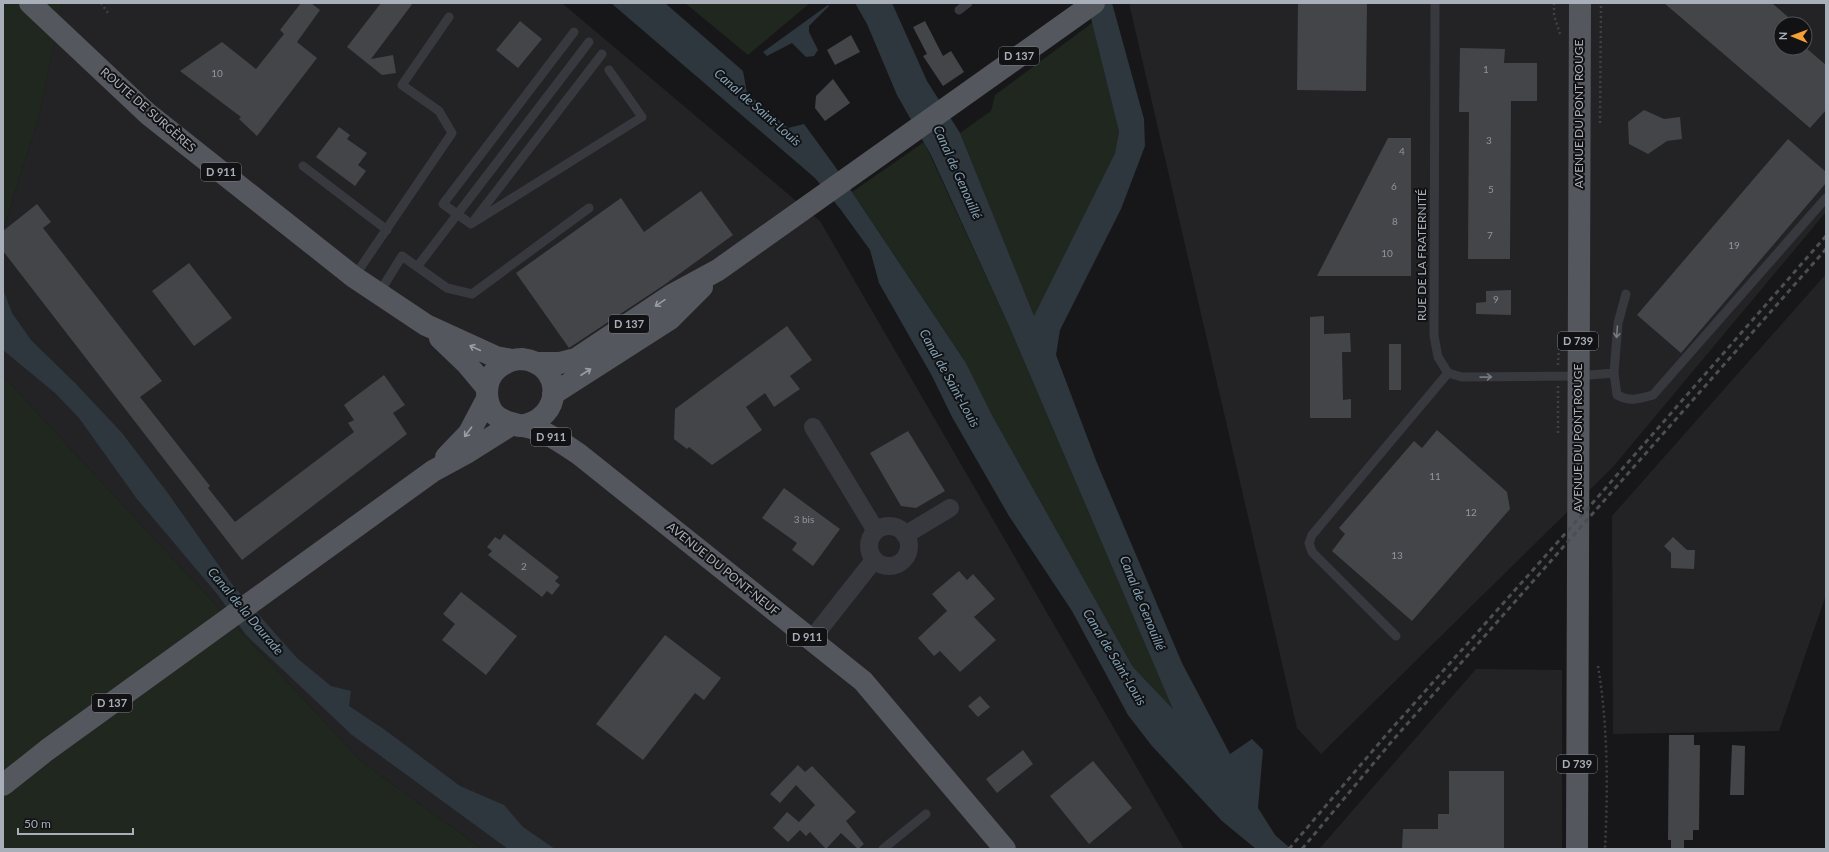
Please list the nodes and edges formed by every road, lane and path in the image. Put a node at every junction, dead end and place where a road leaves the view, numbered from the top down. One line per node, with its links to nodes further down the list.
1 (30, 3): 24 (main road, ROUTE DE SURGÈRES / D 911)
2 (101, 3): 9 (path)
3 (968, 3): 8 (lane)
4 (1435, 3): 30 (lane, RUE DE LA FRATERNITÉ)
5 (1580, 3): 32 (main road, AVENUE DU PONT ROUGE / D 739)
6 (1601, 3): 15 (path)
7 (1086, 6): 23 (main road, D 137)
8 (959, 10)
9 (108, 13)
10 (449, 17): 21 (lane)
11 (574, 32): 19 (lane)
12 (589, 42): 19 (lane)
13 (602, 54): 20 (lane)
14 (609, 70): 20 (lane)
15 (1599, 130)
16 (303, 166): 21 (lane)
17 (1826, 198): 31 (lane)
18 (588, 208): 22 (lane)
19 (456, 214): 20 (lane); 22 (lane)
20 (470, 224)
21 (387, 230): 24 (lane)
22 (417, 267): 25 (lane)
23 (718, 270): 29 (main road, D 137, one-way to 29); 34 (main road, D 137, one-way to 23)
24 (354, 277): 25 (main road, ROUTE DE SURGÈRES / D 911)
25 (379, 293): 27 (main road, ROUTE DE SURGÈRES / D 911)
26 (1626, 294): 31 (lane, one-way to 31)
27 (426, 325): 28 (main road, D 911, one-way to 27); 33 (main road, D 911)
28 (512, 360): 29 (main road); 33 (main road)
29 (537, 363): 34 (main road)
30 (1448, 373): 32 (lane, one-way to 32); 43 (lane)
31 (1614, 373): 32 (lane)
32 (1578, 376): 50 (main road, AVENUE DU PONT ROUGE / D 739)
33 (487, 393): 35 (main road); 38 (main road, D 137, one-way to 38)
34 (552, 399): 35 (main road); 37 (main road, D 911)
35 (515, 425): 37 (main road, D 911); 38 (main road, D 137)
36 (813, 427): 40 (street)
37 (580, 455): 44 (main road, AVENUE DU PONT-NEUF / D 911)
38 (433, 471): 46 (main road, D 137)
39 (950, 508): 41 (street)
40 (876, 531): 41 (street); 42 (street)
41 (905, 535): 42 (street)
42 (874, 560): 44 (street)
43 (1396, 636)
44 (811, 640): 49 (main road, AVENUE DU PONT-NEUF / D 911)
45 (1597, 660): 51 (path)
46 (3, 785)
47 (926, 814): 48 (lane)
48 (883, 849)
49 (1005, 849)
50 (1577, 849)
51 (1605, 849)

